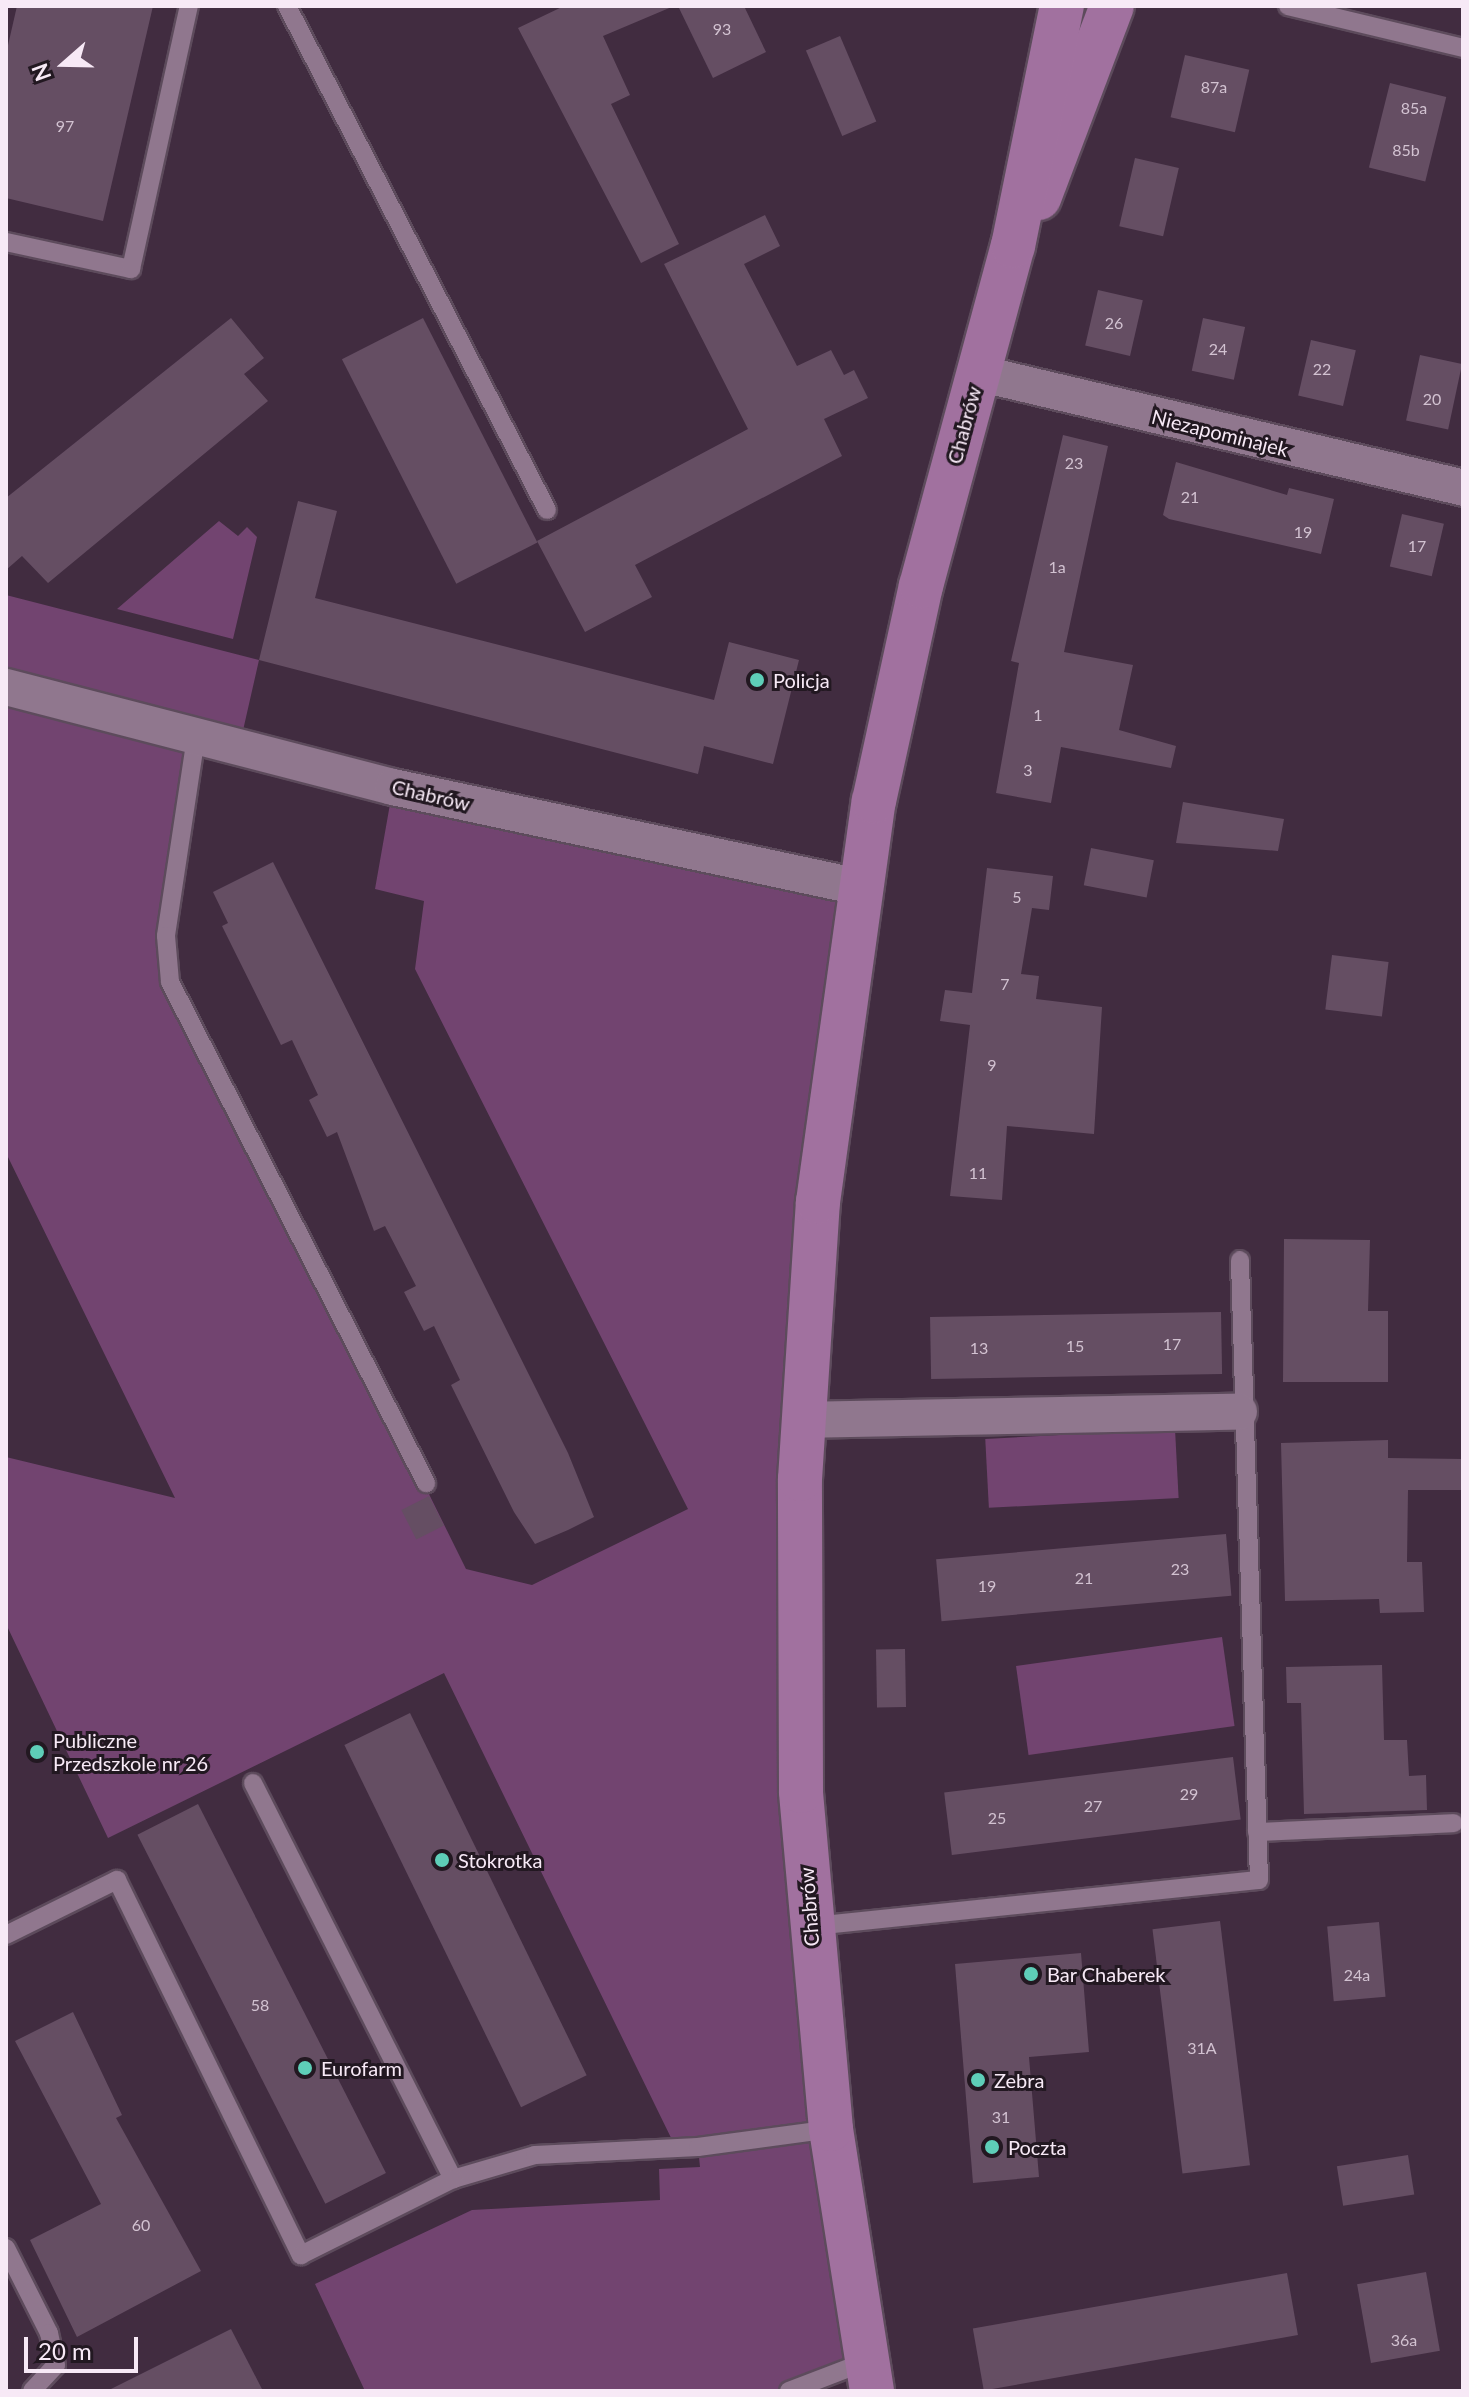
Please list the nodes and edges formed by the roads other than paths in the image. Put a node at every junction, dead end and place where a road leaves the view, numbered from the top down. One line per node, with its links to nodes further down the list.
1 (189, 6): 7 (lane)
2 (287, 6): 11 (lane)
3 (1062, 6): 8 (street, Chabrów)
4 (1112, 6): 8 (street, Chabrów)
5 (1288, 6): 6 (lane)
6 (1463, 48)
7 (6, 242)
8 (1013, 246): 9 (street, Chabrów)
9 (978, 373): 10 (street, Niezapominajek); 14 (street, Chabrów)
10 (1463, 488)
11 (547, 510)
12 (6, 687): 13 (street, Chabrów)
13 (196, 737): 14 (street, Chabrów); 18 (lane)
14 (859, 887): 17 (street, Chabrów)
15 (1240, 1260): 16 (lane)
16 (1239, 1412): 17 (street); 21 (lane)
17 (803, 1420): 22 (street, Chabrów)
18 (426, 1483)
19 (253, 1783): 25 (lane)
20 (1454, 1823): 21 (lane)
21 (1257, 1832): 22 (lane)
22 (810, 1926): 24 (street, Chabrów)
23 (6, 1935): 25 (lane)
24 (831, 2129): 25 (lane); 27 (street, Chabrów)
25 (453, 2179)
26 (6, 2248): 28 (lane)
27 (869, 2376): 29 (lane)
28 (32, 2391)
29 (789, 2391)

